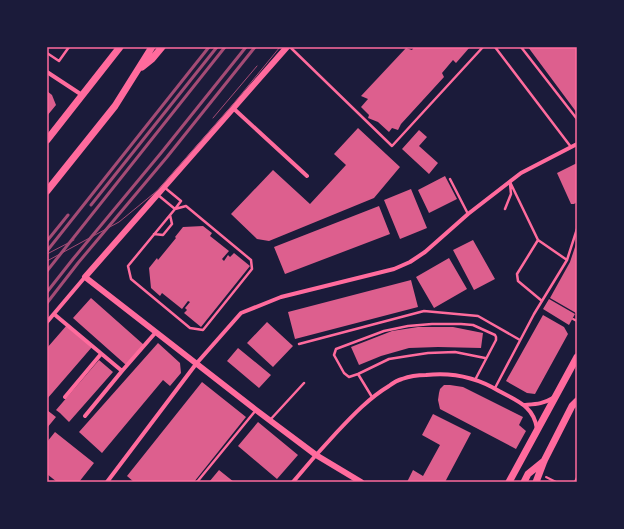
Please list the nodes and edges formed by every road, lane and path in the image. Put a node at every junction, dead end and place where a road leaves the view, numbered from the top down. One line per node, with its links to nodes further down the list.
1 (68, 47): 9 (lane)
2 (120, 47): 12 (main road)
3 (152, 47): 11 (main road)
4 (162, 47): 11 (main road)
5 (289, 47): 6 (lane); 13 (street)
6 (483, 47)
7 (495, 47): 17 (lane)
8 (520, 47): 14 (lane)
9 (47, 53)
10 (47, 72): 12 (street)
11 (136, 73): 22 (main road)
12 (82, 95): 15 (main road)
13 (233, 108): 18 (street); 21 (street)
14 (577, 119)
15 (47, 140)
16 (577, 144): 17 (street)
17 (571, 147): 20 (street)
18 (307, 176)
19 (450, 179): 26 (lane)
20 (510, 182): 25 (lane); 26 (street); 30 (lane)
21 (164, 187): 23 (street); 24 (lane)
22 (47, 191)
23 (158, 194): 24 (lane); 32 (street)
24 (175, 209): 27 (lane); 29 (lane)
25 (505, 209)
26 (468, 214): 44 (street)
27 (170, 215): 29 (lane); 29 (lane)
28 (577, 229): 31 (lane)
29 (154, 234)
30 (538, 240): 31 (lane); 33 (lane)
31 (567, 260): 33 (lane)
32 (85, 277): 34 (street); 38 (street)
33 (542, 301): 39 (lane)
34 (54, 314): 37 (street); 41 (street)
35 (573, 318): 36 (path)
36 (577, 321)
37 (47, 322)
38 (156, 332): 44 (street); 45 (street)
39 (520, 340): 40 (lane); 49 (lane)
40 (299, 344)
41 (101, 354): 45 (street); 51 (street)
42 (577, 357): 50 (main road)
43 (485, 358): 46 (lane); 46 (lane); 47 (lane)
44 (196, 364): 55 (street); 62 (street)
45 (122, 371): 56 (street)
46 (358, 374): 52 (lane)
47 (475, 380): 49 (street); 52 (street)
48 (304, 383): 57 (lane)
49 (495, 388): 54 (street)
50 (557, 396): 54 (street); 58 (main road)
51 (65, 397)
52 (372, 397): 59 (street)
53 (577, 401): 60 (main road)
54 (523, 405): 58 (street)
55 (256, 410): 57 (street); 63 (lane)
56 (85, 416)
57 (270, 420): 59 (street)
58 (538, 430): 66 (main road)
59 (316, 455): 64 (street); 65 (street)
60 (544, 461): 67 (main road); 68 (main road)
61 (577, 478): 69 (lane)
62 (107, 482)
63 (197, 482)
64 (293, 482)
65 (362, 482)
66 (509, 482)
67 (524, 482)
68 (536, 482)
69 (575, 482)

